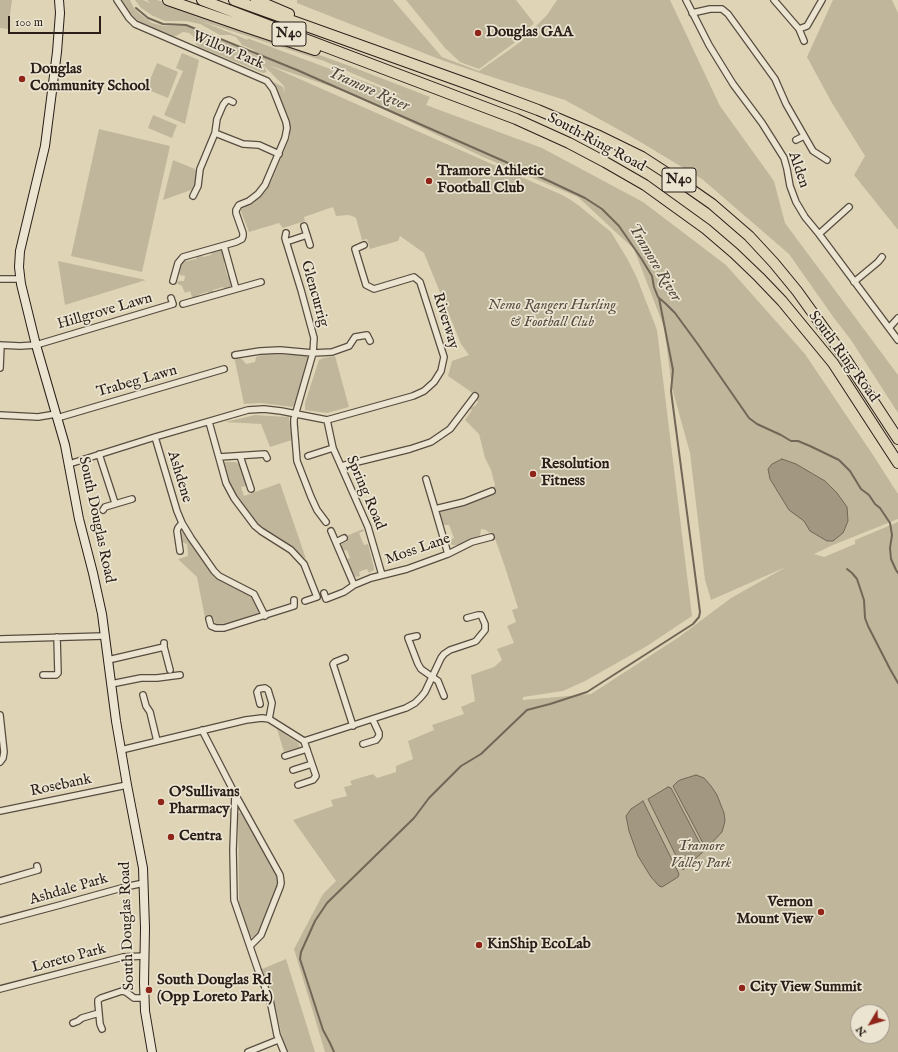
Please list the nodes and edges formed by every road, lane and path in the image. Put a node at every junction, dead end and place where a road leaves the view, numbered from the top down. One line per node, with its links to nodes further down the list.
1 (59, 0): 33 (main road, South Douglas Road)
2 (117, 0): 19 (street, Willow Park)
3 (168, 0): 14 (highway)
4 (202, 0): 14 (highway, South Ring Road / N40)
5 (234, 0): 13 (highway, South Ring Road / N40)
6 (256, 0): 13 (highway)
7 (686, 0): 10 (street, Alden)
8 (774, 0): 11 (street)
9 (822, 0): 11 (street)
10 (692, 13): 17 (street); 25 (street, Alden)
11 (799, 29): 12 (street)
12 (804, 41)
13 (365, 47): 57 (highway, South Ring Road / N40)
14 (377, 67): 64 (highway, South Ring Road / N40)
15 (233, 102): 16 (street)
16 (215, 133): 19 (street); 21 (street)
17 (804, 136): 18 (street); 20 (street)
18 (796, 140)
19 (279, 154): 29 (street, Willow Park)
20 (827, 160)
21 (194, 196)
22 (849, 208): 25 (street)
23 (304, 226): 26 (street, Glencurrig)
24 (286, 233): 27 (street, Glencurrig)
25 (819, 234): 36 (street, Alden)
26 (307, 236): 27 (street); 28 (street, Glencurrig)
27 (286, 242): 46 (street, Glencurrig)
28 (310, 245)
29 (224, 246): 34 (street); 37 (street)
30 (364, 246): 54 (street, Riverway)
31 (882, 257): 36 (street)
32 (0, 279): 33 (street)
33 (20, 279): 44 (main road, South Douglas Road)
34 (173, 281)
35 (261, 282): 37 (street)
36 (854, 282): 41 (street, Alden)
37 (236, 289): 39 (street)
38 (171, 298): 44 (street, Hillgrove Lawn)
39 (183, 304)
40 (898, 318): 41 (street)
41 (889, 328): 42 (street, Alden)
42 (898, 340)
43 (370, 341): 46 (street)
44 (36, 344): 45 (street); 53 (main road, South Douglas Road)
45 (1, 345): 48 (street)
46 (313, 353): 47 (street); 51 (street, Glencurrig)
47 (235, 355)
48 (0, 368)
49 (224, 369): 53 (street, Trabeg Lawn)
50 (475, 396): 66 (street)
51 (296, 414): 54 (street); 55 (street); 74 (street, Glencurrig)
52 (0, 415): 53 (street, Trabeg Lawn)
53 (56, 416): 65 (main road, South Douglas Road)
54 (327, 420): 58 (street, Spring Road)
55 (209, 422): 56 (street); 62 (street)
56 (154, 437): 59 (street); 75 (street, Ashdene)
57 (898, 439)
58 (333, 448): 61 (street); 66 (street, Spring Road)
59 (100, 454): 65 (street); 71 (street)
60 (240, 456): 62 (street); 63 (street); 68 (street)
61 (308, 456)
62 (219, 457): 86 (street)
63 (267, 458)
64 (898, 463)
65 (69, 464): 90 (main road, South Douglas Road)
66 (341, 466): 82 (street, Spring Road)
67 (426, 479): 72 (street)
68 (252, 489)
69 (492, 491): 72 (street)
70 (132, 499): 71 (street)
71 (115, 503): 73 (street)
72 (435, 509): 81 (street)
73 (103, 510)
74 (326, 522)
75 (182, 523): 80 (street, Ashdene); 87 (street, Ashdene)
76 (331, 531): 79 (street)
77 (491, 536): 81 (street, Moss Lane)
78 (344, 538): 79 (street)
79 (336, 542): 83 (street)
80 (180, 551)
81 (448, 554): 82 (street, Moss Lane)
82 (382, 574): 83 (street, Moss Lane)
83 (354, 585): 84 (street, Moss Lane)
84 (324, 593)
85 (294, 600): 87 (street)
86 (305, 601)
87 (265, 616): 89 (street)
88 (467, 618): 99 (street)
89 (209, 619)
90 (104, 636): 92 (street); 95 (main road, South Douglas Road)
91 (417, 636): 99 (street)
92 (57, 638): 93 (street); 97 (street)
93 (0, 639)
94 (345, 658): 107 (street)
95 (108, 660): 96 (street); 100 (main road, South Douglas Road)
96 (170, 670)
97 (43, 675)
98 (180, 675): 100 (street)
99 (432, 676): 102 (street); 106 (street)
100 (111, 684): 113 (main road, South Douglas Road)
101 (143, 694): 109 (street)
102 (444, 696)
103 (260, 704): 105 (street)
104 (0, 715): 115 (street)
105 (269, 719): 108 (street); 110 (street)
106 (373, 720): 107 (street); 111 (street)
107 (353, 726): 110 (street)
108 (202, 730): 109 (street); 120 (street)
109 (157, 741): 113 (street)
110 (304, 741): 112 (street)
111 (363, 744)
112 (307, 749): 114 (street); 116 (street)
113 (122, 750): 118 (main road, South Douglas Road)
114 (285, 756)
115 (0, 762)
116 (312, 764): 117 (street); 119 (street)
117 (293, 770)
118 (127, 785): 121 (street, Rosebank); 124 (main road, South Douglas Road)
119 (298, 785)
120 (235, 794): 126 (street); 126 (street)
121 (0, 811)
122 (37, 866): 123 (street)
123 (0, 881)
124 (144, 883): 125 (street, Ashdale Park); 127 (main road, South Douglas Road)
125 (0, 921)
126 (250, 946): 133 (street)
127 (144, 956): 128 (street, Loreto Park); 129 (main road, South Douglas Road)
128 (0, 989)
129 (144, 998): 130 (street); 134 (main road, South Douglas Road)
130 (99, 1013): 131 (street); 132 (street)
131 (73, 1023)
132 (102, 1029)
133 (278, 1040): 135 (street); 136 (street)
134 (152, 1052)
135 (248, 1052)
136 (284, 1052)

